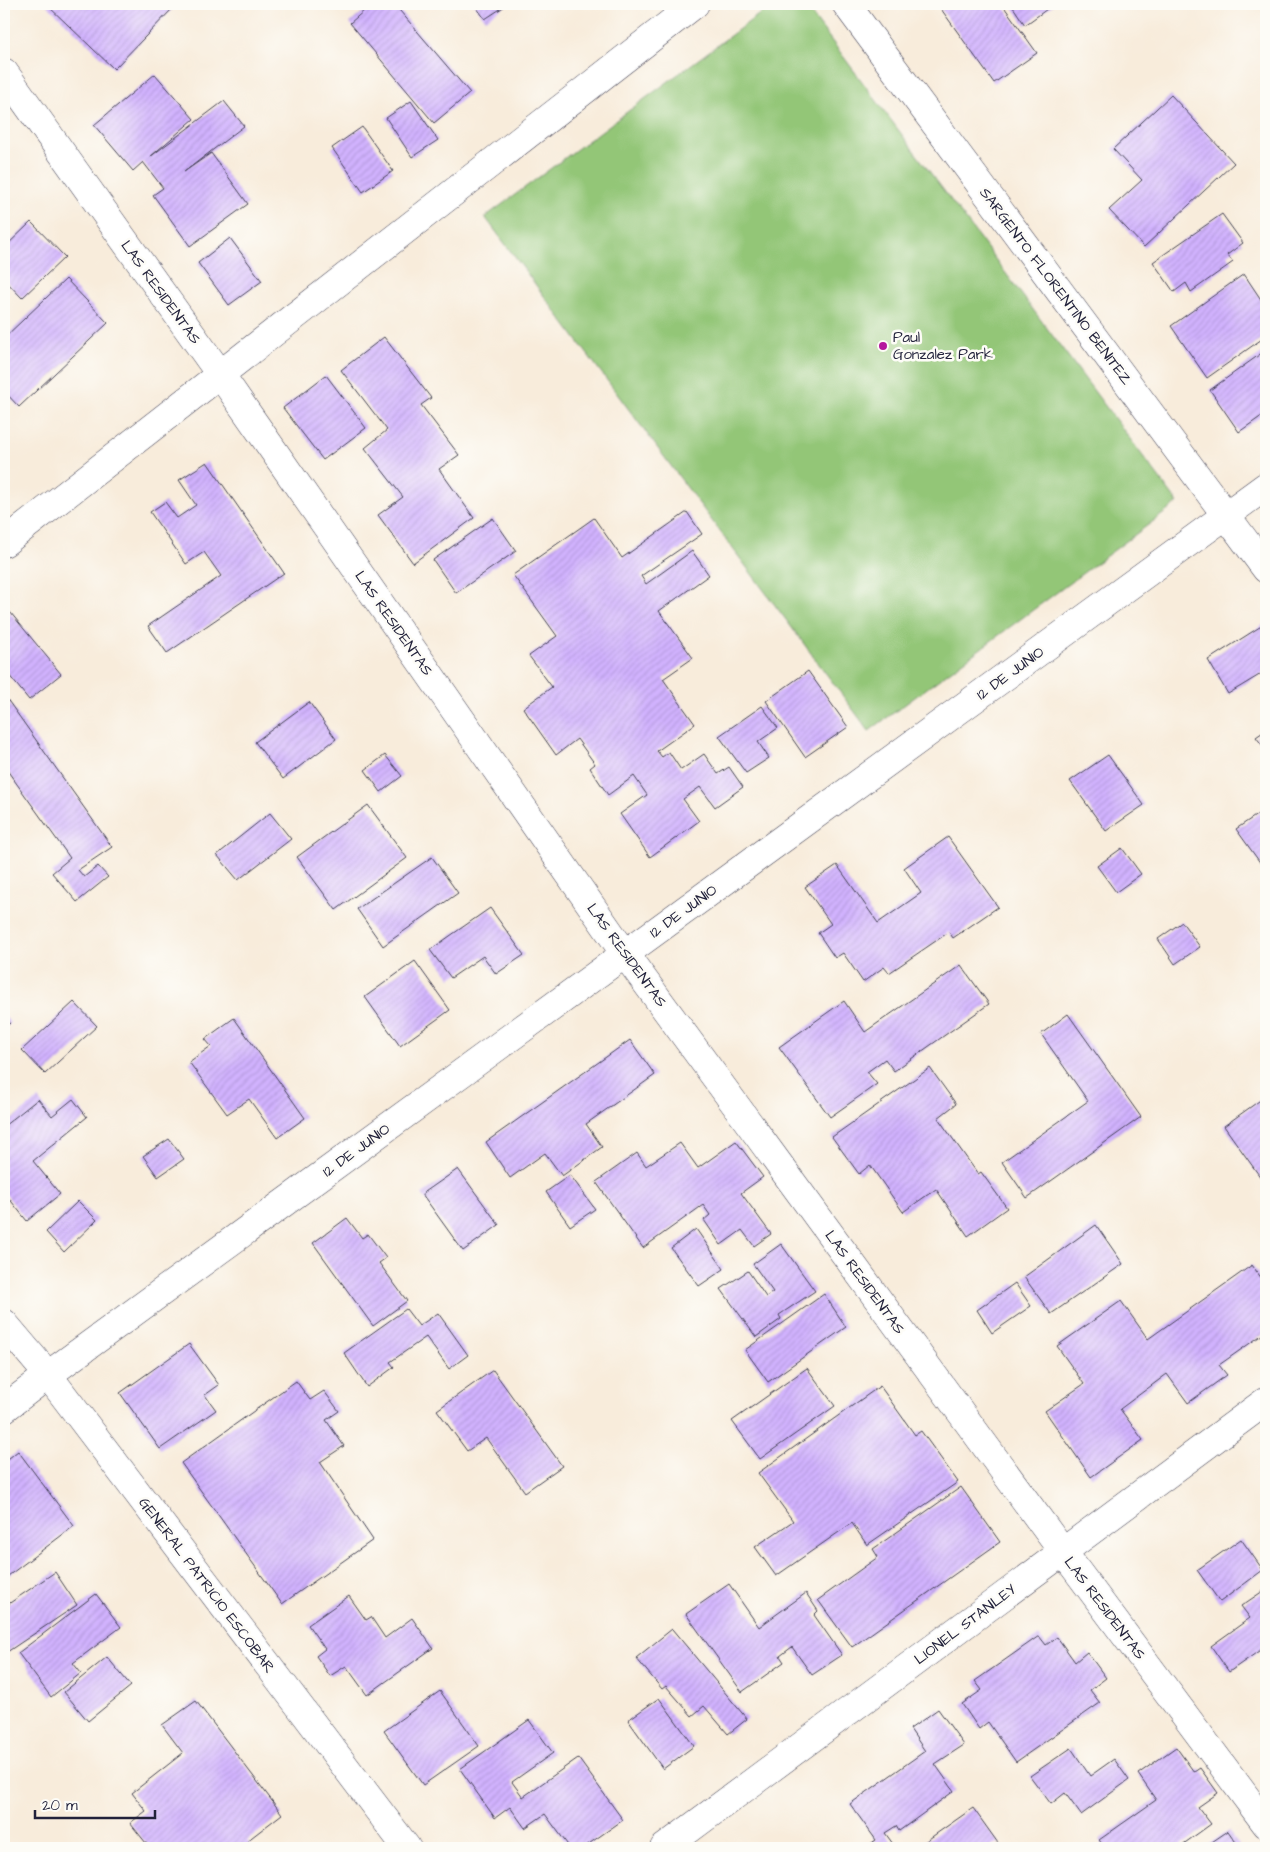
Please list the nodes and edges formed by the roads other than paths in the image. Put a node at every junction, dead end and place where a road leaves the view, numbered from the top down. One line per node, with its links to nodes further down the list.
1 (695, 4): 4 (street)
2 (846, 4): 6 (street, SARGENTO FLORENTINO BENITEZ)
3 (4, 72): 4 (street, LAS RESIDENTAS)
4 (220, 374): 7 (street); 9 (street, LAS RESIDENTAS)
5 (1266, 486): 6 (street, 12 DE JUNIO)
6 (1227, 515): 8 (street, SARGENTO FLORENTINO BENITEZ); 9 (street, 12 DE JUNIO)
7 (4, 543)
8 (1266, 569)
9 (625, 954): 11 (street, 12 DE JUNIO); 14 (street, LAS RESIDENTAS)
10 (4, 1324): 11 (street, GENERAL PATRICIO ESCOBAR)
11 (48, 1375): 13 (street, 12 DE JUNIO); 16 (street, GENERAL PATRICIO ESCOBAR)
12 (1266, 1400): 14 (street, LIONEL STANLEY)
13 (4, 1409)
14 (1062, 1552): 15 (street, LAS RESIDENTAS); 17 (street, LIONEL STANLEY)
15 (1266, 1824)
16 (407, 1848)
17 (664, 1848)

